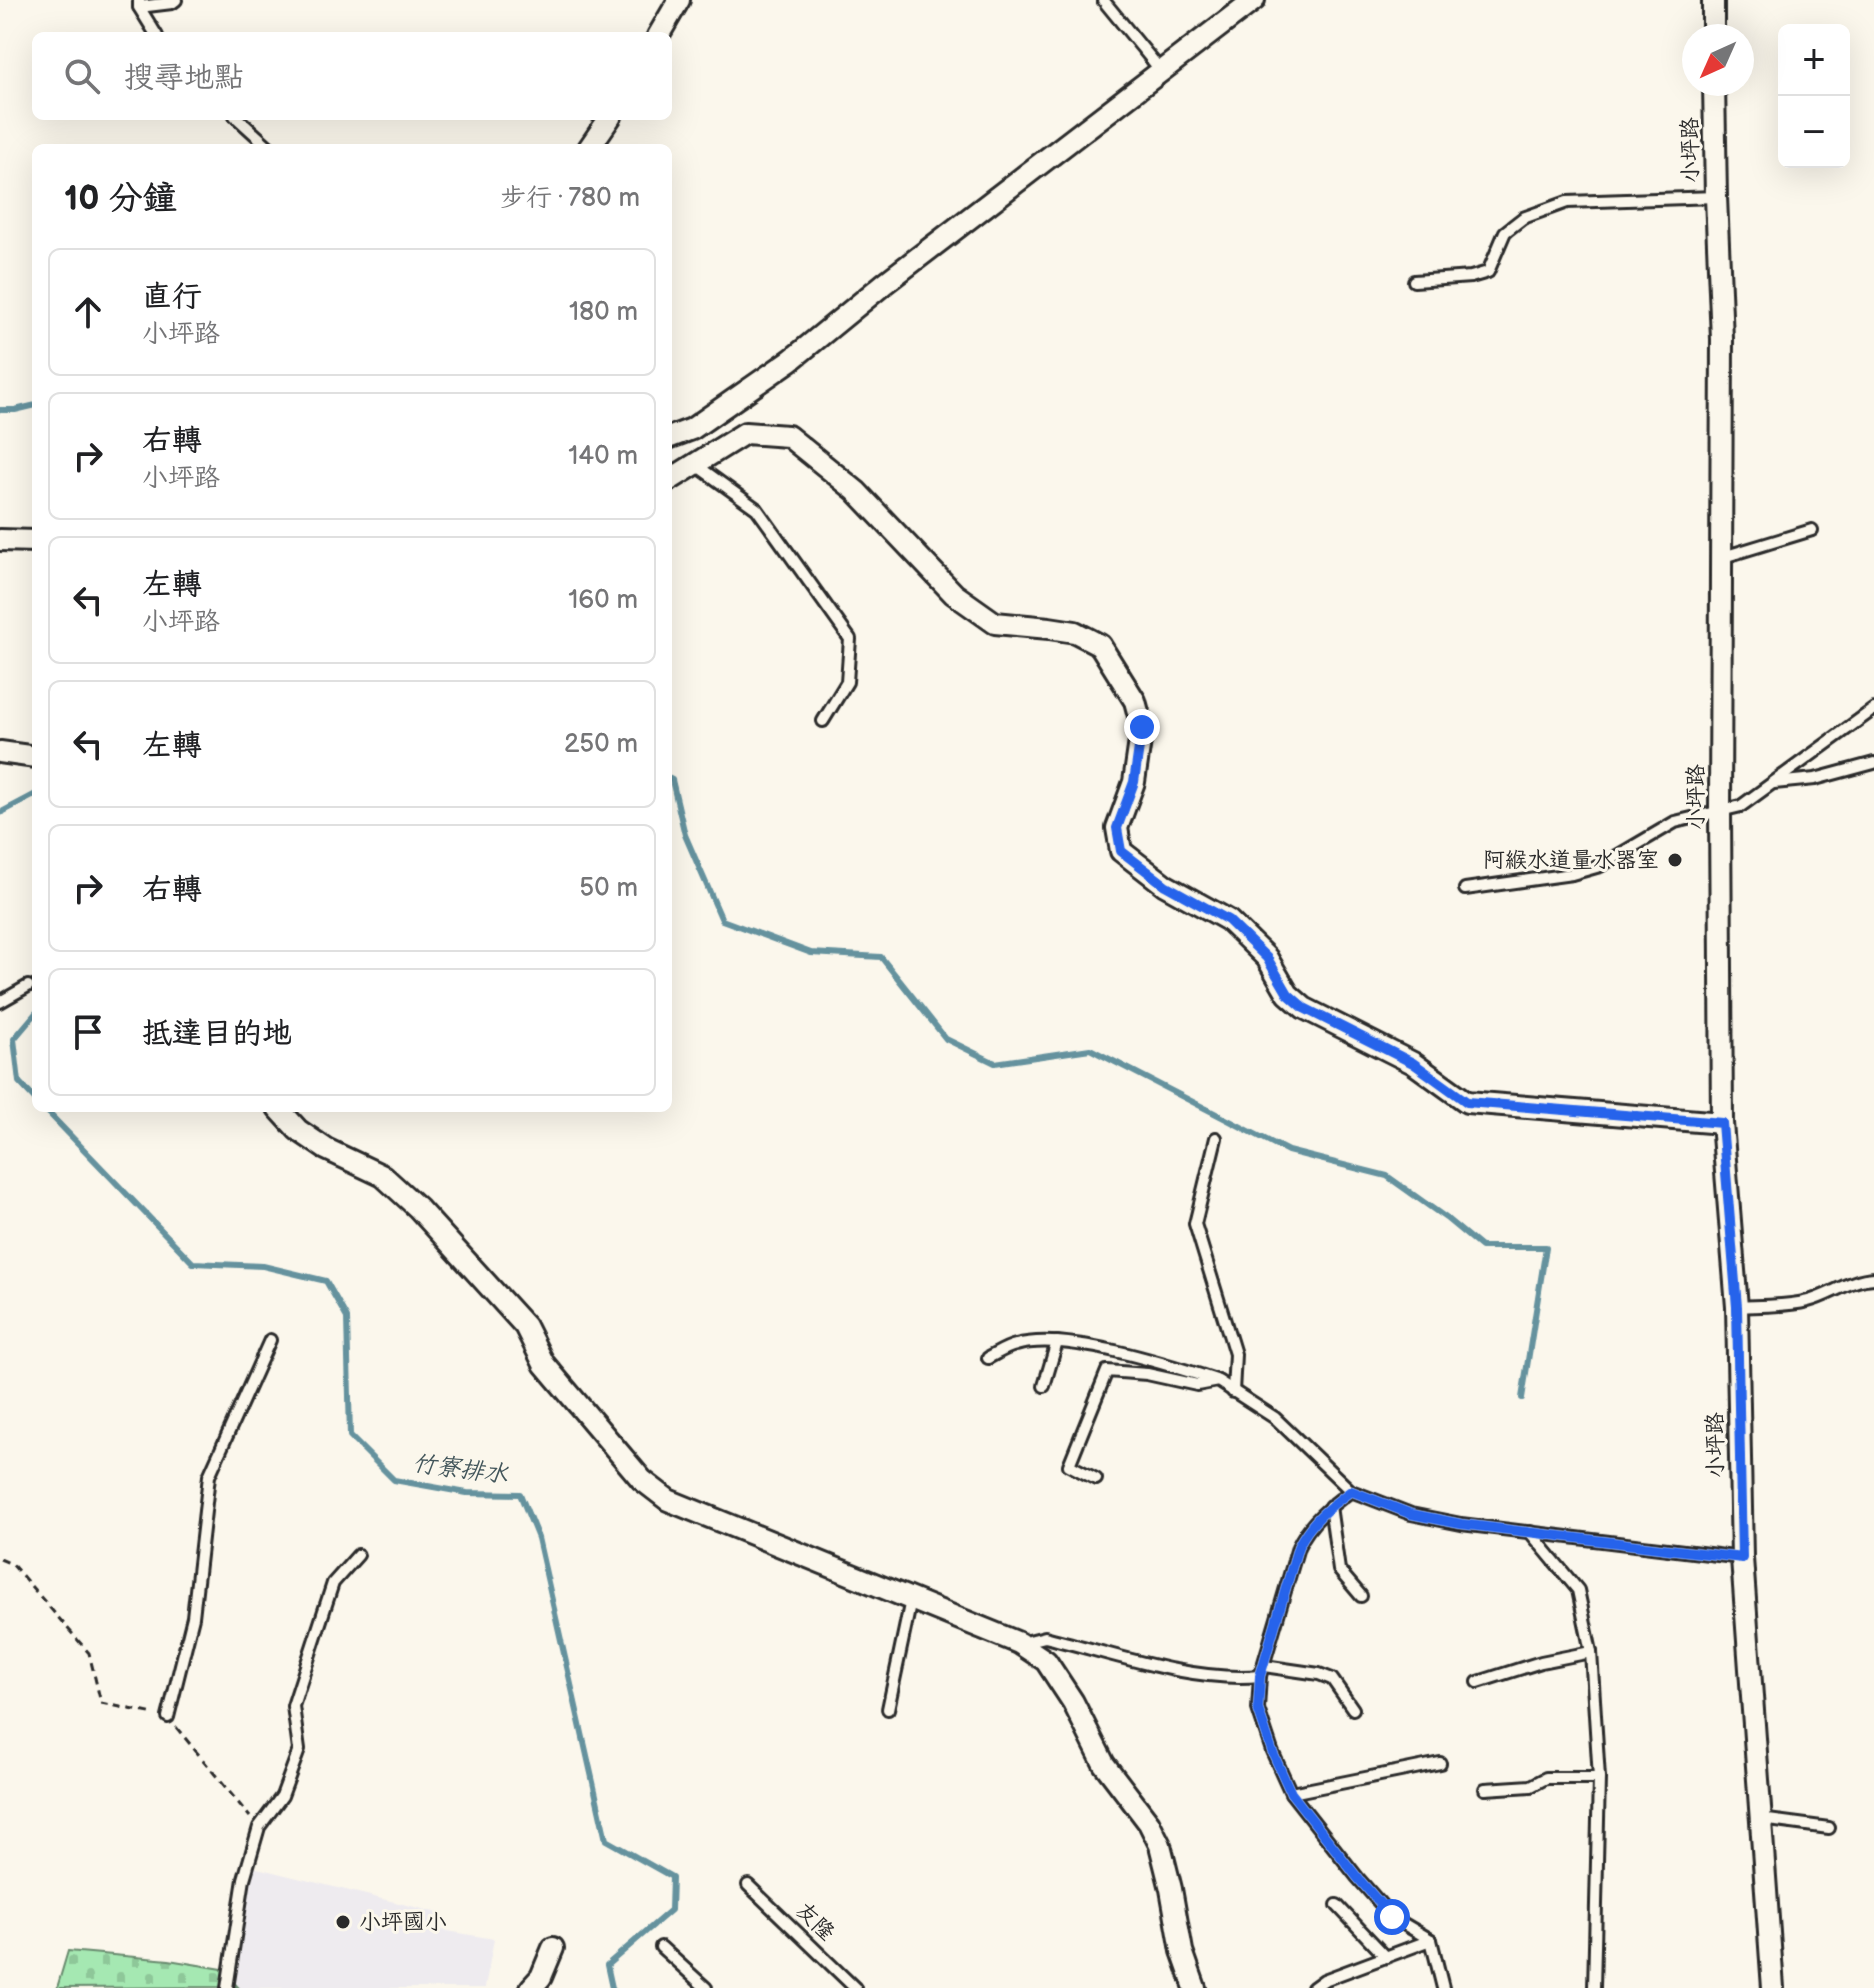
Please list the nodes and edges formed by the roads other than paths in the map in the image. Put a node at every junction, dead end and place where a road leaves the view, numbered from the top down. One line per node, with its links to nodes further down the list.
1 (176, 0): 6 (lane)
2 (679, 0): 9 (street)
3 (1103, 0): 10 (lane)
4 (1254, 0): 10 (street)
5 (1713, 0): 7 (street)
6 (139, 3): 8 (lane)
7 (1713, 24)
8 (155, 32)
9 (660, 32)
10 (1162, 72): 18 (street)
11 (1714, 96): 16 (street, 小坪路)
12 (239, 120): 14 (lane)
13 (608, 120): 15 (street)
14 (266, 144)
15 (592, 144)
16 (1716, 197): 17 (lane); 24 (street, 小坪路)
17 (1414, 281)
18 (672, 436)
19 (696, 465): 20 (street); 26 (lane); 36 (street)
20 (672, 479)
21 (1812, 530): 24 (lane)
22 (0, 540): 23 (street)
23 (32, 541)
24 (1720, 558): 31 (street, 小坪路)
25 (1874, 709): 30 (lane)
26 (823, 721)
27 (0, 752): 28 (street)
28 (32, 756)
29 (1874, 763): 30 (lane)
30 (1772, 783): 31 (lane)
31 (1720, 811): 32 (lane); 36 (street, 小坪路)
32 (1465, 889)
33 (28, 986): 34 (lane)
34 (0, 1002)
35 (282, 1112): 53 (street)
36 (1722, 1123): 39 (street, 小坪路)
37 (1216, 1138): 45 (lane)
38 (1874, 1278): 39 (lane)
39 (1737, 1307): 51 (street, 小坪路)
40 (270, 1340): 60 (lane)
41 (1057, 1342): 42 (lane); 43 (lane); 44 (lane)
42 (988, 1358)
43 (1218, 1381): 45 (lane); 46 (lane)
44 (1044, 1386)
45 (1233, 1392): 47 (lane)
46 (1096, 1479)
47 (1351, 1491): 48 (lane); 49 (lane)
48 (1330, 1506): 52 (lane); 56 (lane)
49 (1530, 1532): 51 (lane); 55 (lane)
50 (358, 1555): 73 (lane)
51 (1742, 1558): 65 (street, 小坪路)
52 (1361, 1596)
53 (911, 1600): 54 (street); 58 (lane)
54 (1019, 1643): 56 (lane); 77 (street)
55 (1591, 1652): 57 (lane); 62 (lane)
56 (1262, 1671): 59 (lane); 64 (lane)
57 (1478, 1682)
58 (888, 1709)
59 (1353, 1709)
60 (168, 1717)
61 (1440, 1763): 64 (lane)
62 (1599, 1778): 63 (lane); 80 (lane)
63 (1485, 1789)
64 (1291, 1793): 69 (lane)
65 (1761, 1819): 66 (lane); 81 (street, 小坪路)
66 (1829, 1828)
67 (748, 1885): 76 (lane, 友隆)
68 (1337, 1905): 72 (lane)
69 (1431, 1940): 72 (lane); 79 (lane)
70 (661, 1947): 75 (lane)
71 (553, 1948): 74 (street)
72 (1386, 1957): 78 (lane)
73 (227, 1988)
74 (531, 1988)
75 (706, 1988)
76 (855, 1988)
77 (1195, 1988)
78 (1313, 1988)
79 (1443, 1988)
80 (1594, 1988)
81 (1773, 1988)

